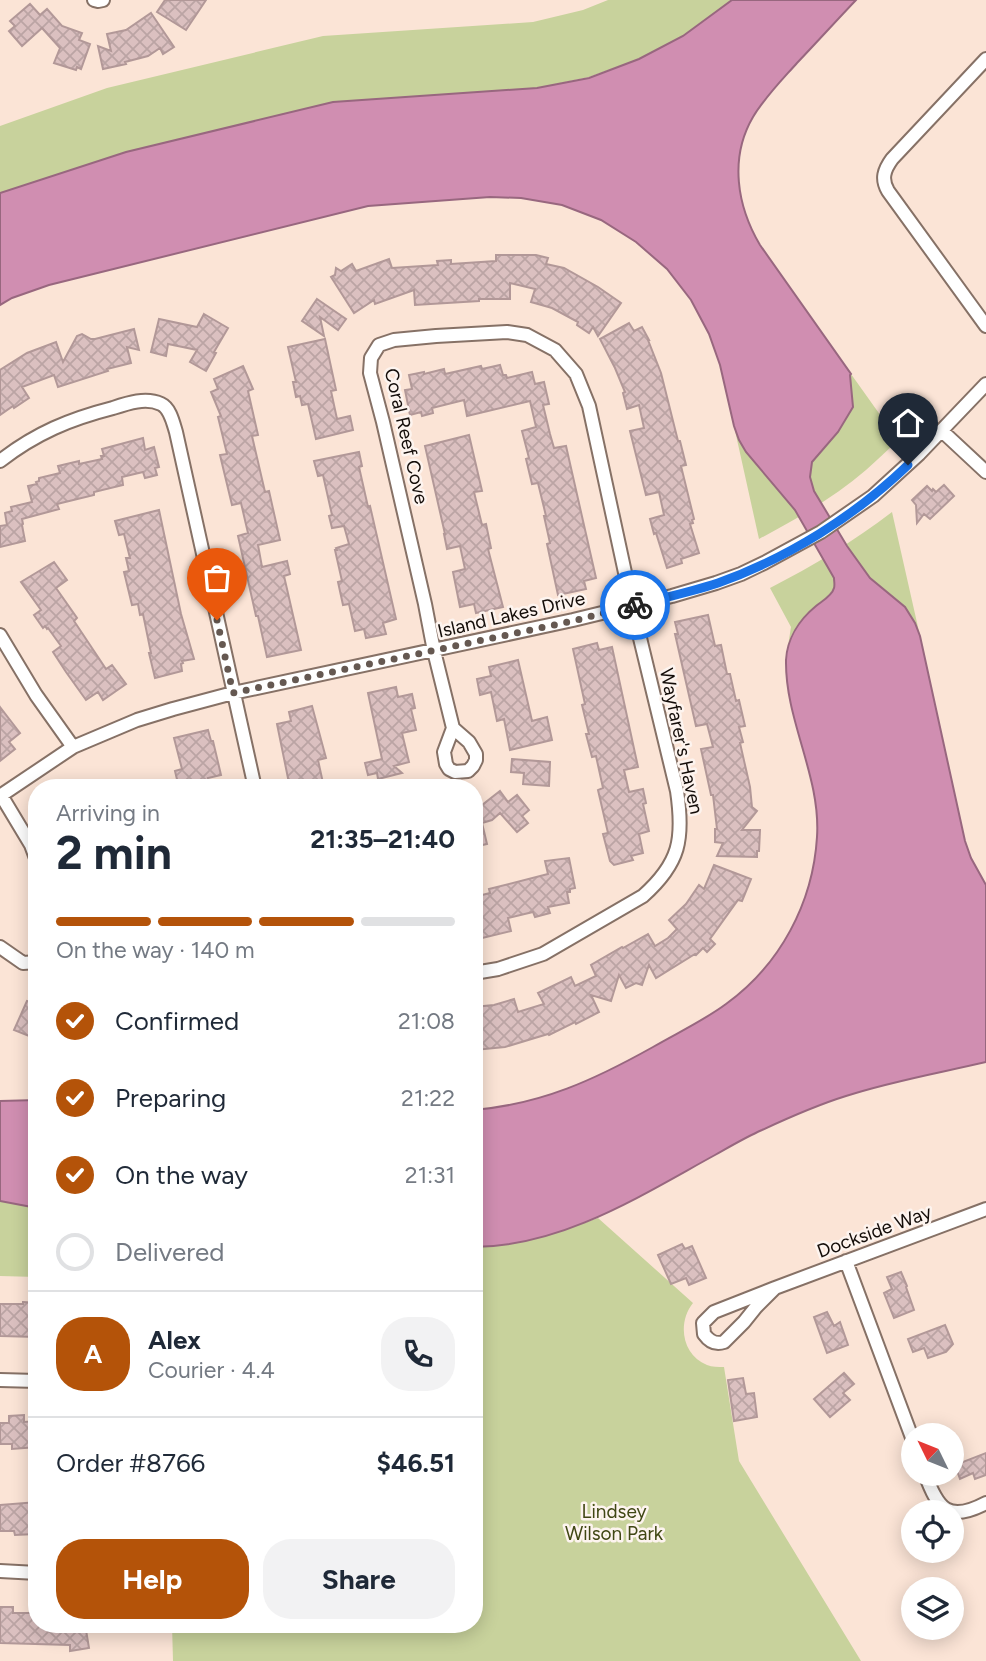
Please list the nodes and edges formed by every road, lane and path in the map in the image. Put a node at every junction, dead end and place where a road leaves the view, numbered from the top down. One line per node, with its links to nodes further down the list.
1 (94, 0): 2 (street)
2 (103, 0)
3 (986, 59): 4 (street)
4 (986, 326)
5 (986, 384): 6 (street, Island Lakes Drive)
6 (942, 431): 8 (street); 9 (street, Island Lakes Drive)
7 (0, 461): 12 (street)
8 (986, 472)
9 (632, 605): 11 (street, Island Lakes Drive); 11 (street, Coral Reef Cove); 20 (street, Wayfarer's Haven)
10 (0, 635): 14 (street)
11 (434, 650): 12 (street, Island Lakes Drive); 13 (street)
12 (233, 693): 14 (street, Island Lakes Drive); 15 (street)
13 (453, 727)
14 (73, 747): 16 (street, Island Lakes Drive)
15 (253, 779)
16 (1, 796): 17 (street)
17 (28, 840)
18 (0, 947): 19 (street)
19 (28, 963)
20 (483, 971)
21 (986, 1209): 22 (street, Dockside Way)
22 (846, 1261): 23 (street, Dockside Way); 26 (street)
23 (775, 1288): 23 (street, Dockside Way)
24 (0, 1380): 25 (street)
25 (28, 1381)
26 (907, 1423)
27 (930, 1486): 28 (street)
28 (986, 1503)
29 (0, 1572): 30 (street)
30 (28, 1573)

